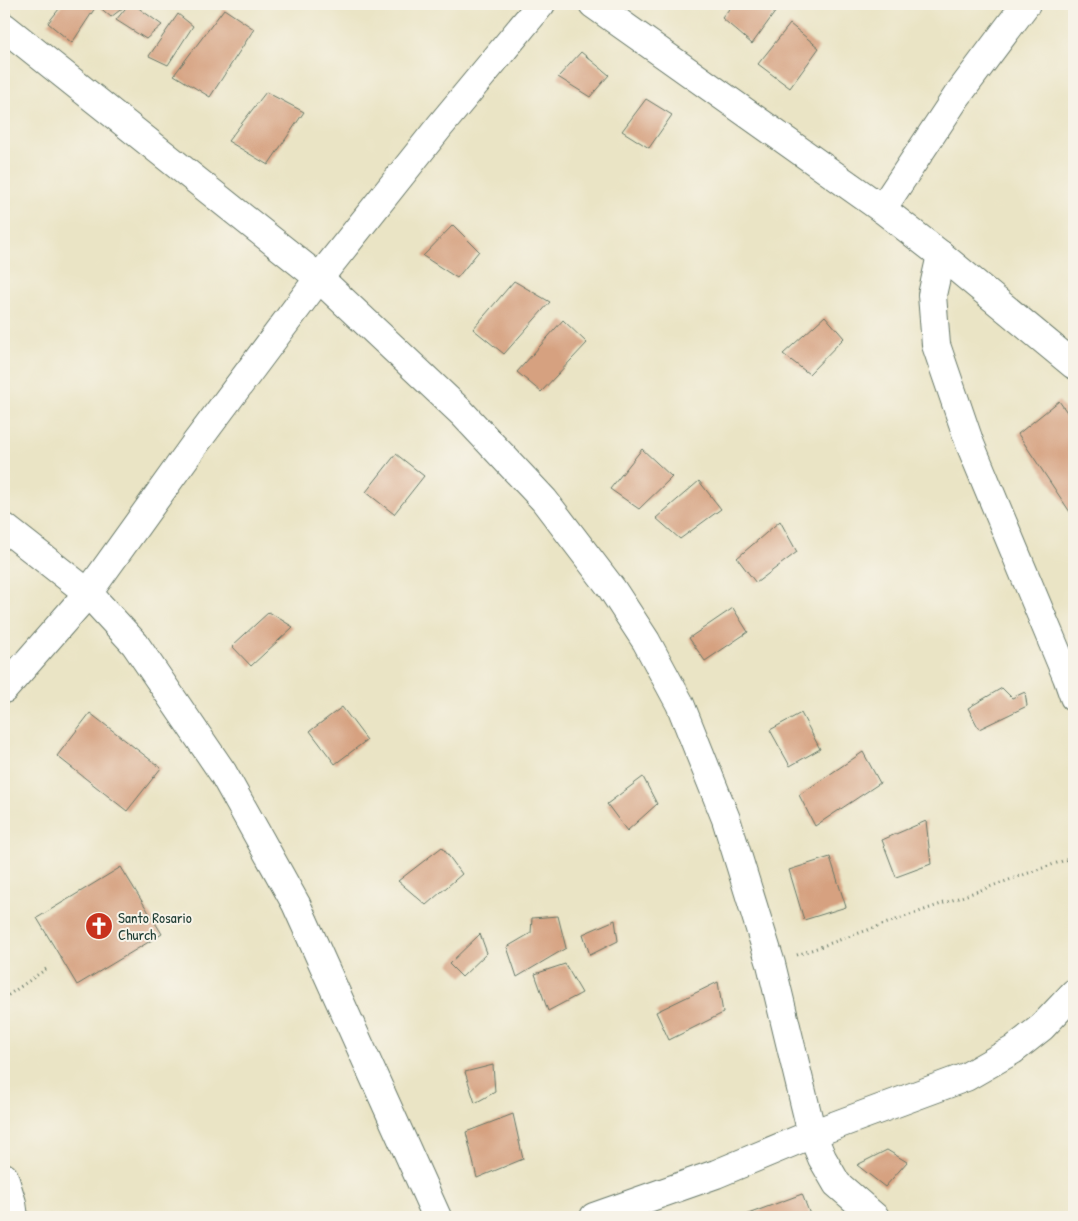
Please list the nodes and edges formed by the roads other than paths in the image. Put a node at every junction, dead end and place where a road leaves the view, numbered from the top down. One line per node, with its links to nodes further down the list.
1 (541, 4): 7 (street)
2 (593, 4): 5 (street)
3 (1026, 4): 5 (street)
4 (4, 27): 7 (street)
5 (882, 209): 6 (street)
6 (941, 255): 8 (street); 12 (street)
7 (319, 278): 10 (street); 14 (street)
8 (1074, 365)
9 (4, 527): 10 (street)
10 (88, 593): 11 (street); 17 (street)
11 (4, 689)
12 (1074, 697)
13 (1074, 993): 14 (street)
14 (812, 1134): 18 (street); 19 (street)
15 (4, 1177): 16 (street)
16 (14, 1217)
17 (437, 1217)
18 (594, 1217)
19 (875, 1217)

